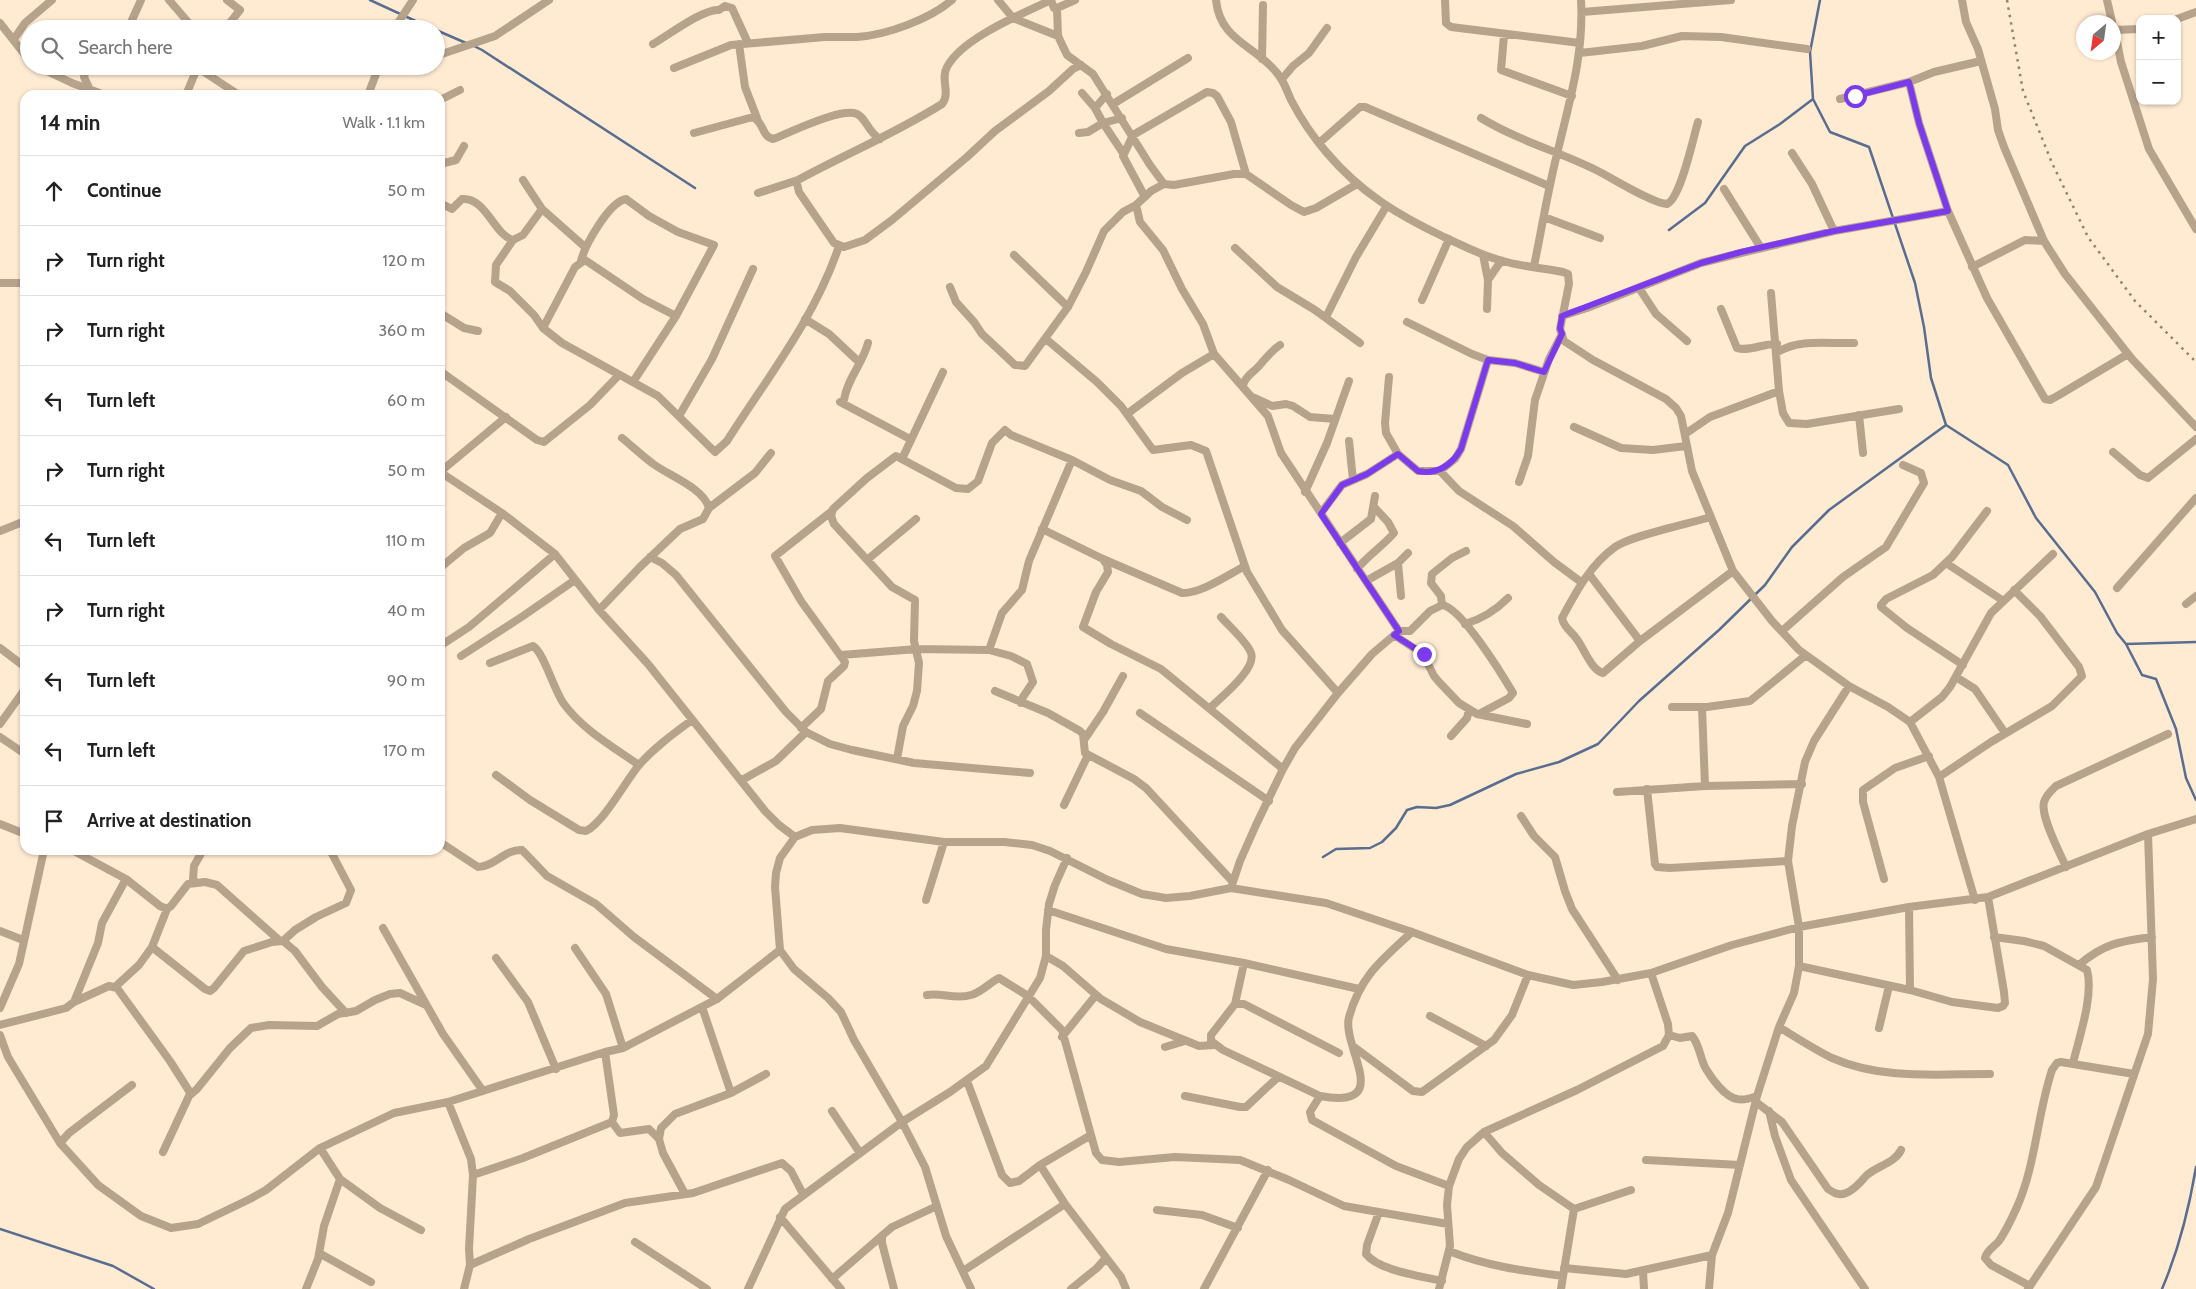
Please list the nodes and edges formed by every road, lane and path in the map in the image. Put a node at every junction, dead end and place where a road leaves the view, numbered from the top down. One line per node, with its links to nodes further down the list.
1 (52, 0): 25 (street)
2 (141, 0): 26 (street)
3 (169, 0): 27 (street)
4 (227, 0): 28 (street)
5 (414, 0): 29 (street)
6 (548, 0): 43 (street)
7 (952, 0): 38 (street)
8 (998, 0): 23 (street)
9 (1051, 0): 19 (street); 23 (street)
10 (1075, 0): 19 (street)
11 (1216, 0): 46 (street)
12 (1445, 0): 35 (street)
13 (1581, 0): 20 (street)
14 (1731, 0): 17 (street)
15 (1962, 0): 48 (street)
16 (2107, 0): 22 (street)
17 (1664, 3): 20 (street)
18 (1263, 5): 46 (street)
19 (1057, 8): 36 (street)
20 (1582, 12): 39 (street)
21 (2196, 12): 24 (street)
22 (2110, 15)
23 (1013, 18): 36 (street); 78 (street)
24 (2181, 18)
25 (29, 20)
26 (132, 20)
27 (186, 20)
28 (232, 20)
29 (400, 20)
30 (0, 23): 37 (street)
31 (2121, 27): 33 (street)
32 (1327, 28): 56 (street)
33 (2136, 29)
34 (20, 30): 37 (street)
35 (1504, 35): 39 (street); 65 (street)
36 (1058, 36): 49 (street)
37 (14, 39): 41 (street)
38 (744, 43): 40 (street); 50 (street); 70 (street)
39 (1580, 43): 44 (street)
40 (653, 44)
41 (20, 47)
42 (1806, 49): 44 (street)
43 (445, 53)
44 (1580, 53): 65 (street)
45 (1188, 58): 68 (street)
46 (1262, 59): 56 (street)
47 (2121, 60): 100 (street)
48 (1981, 61): 57 (street); 105 (street)
49 (1081, 65): 64 (street); 106 (street)
50 (674, 68)
51 (56, 75): 58 (street)
52 (85, 75): 58 (street)
53 (195, 75): 59 (street)
54 (210, 75): 60 (street)
55 (376, 75): 61 (street)
56 (1282, 79): 79 (street)
57 (1909, 82): 67 (street); 98 (street)
58 (90, 90)
59 (188, 90)
60 (232, 90)
61 (370, 90)
62 (460, 90): 66 (street)
63 (1082, 94): 69 (street)
64 (1107, 94): 68 (street); 69 (street)
65 (1572, 96): 83 (street)
66 (445, 98)
67 (1840, 100)
68 (1113, 104): 71 (street)
69 (1095, 108): 74 (street)
70 (757, 118): 75 (street); 78 (street)
71 (1122, 118): 74 (street); 77 (street)
72 (1481, 118): 83 (street)
73 (1698, 122): 83 (street)
74 (1103, 123): 76 (street); 82 (street)
75 (694, 133)
76 (1080, 133)
77 (1133, 135): 82 (street); 85 (street); 88 (street)
78 (880, 139): 87 (street)
79 (1319, 143): 89 (street); 90 (street)
80 (464, 146): 84 (street)
81 (1792, 152): 101 (street)
82 (1123, 153): 93 (street)
83 (1557, 153): 90 (street)
84 (445, 163)
85 (1246, 174): 88 (street); 89 (street)
86 (523, 180): 97 (street)
87 (798, 180): 92 (street); 106 (street)
88 (1164, 184): 93 (street)
89 (1358, 184): 96 (street)
90 (1549, 186): 99 (street)
91 (1724, 189): 109 (street)
92 (758, 193)
93 (1146, 197): 94 (street)
94 (1136, 205): 124 (street); 144 (street)
95 (445, 206): 104 (street)
96 (1386, 207): 103 (street); 130 (street)
97 (542, 208): 104 (street); 107 (street)
98 (1948, 211): 101 (street); 115 (street)
99 (1544, 217): 102 (street); 114 (street)
100 (2196, 229)
101 (1834, 231): 109 (street)
102 (1600, 238)
103 (1449, 239): 110 (street); 123 (street)
104 (513, 240): 133 (street)
105 (2044, 241): 115 (street); 145 (street)
106 (839, 246): 131 (street)
107 (585, 247): 113 (street); 127 (street)
108 (1235, 248): 130 (street)
109 (1761, 248): 121 (street)
110 (1482, 254): 112 (street); 117 (street)
111 (1014, 255): 124 (street)
112 (1501, 260): 114 (street); 117 (street)
113 (581, 261): 127 (street); 133 (street)
114 (1534, 266): 128 (street)
115 (1972, 267): 145 (street)
116 (753, 269): 161 (street)
117 (1488, 280): 125 (street)
118 (0, 283): 119 (street)
119 (20, 283)
120 (950, 287): 136 (street)
121 (1639, 288): 128 (street); 137 (street)
122 (1771, 293): 141 (street)
123 (1422, 300)
124 (1068, 307): 136 (street)
125 (1487, 309)
126 (1721, 309): 141 (street)
127 (676, 316): 154 (street)
128 (1562, 316): 135 (street)
129 (445, 317): 134 (street)
130 (1326, 317): 139 (street)
131 (805, 319): 147 (street); 161 (street)
132 (1407, 322): 146 (street)
133 (543, 328): 151 (street)
134 (478, 331)
135 (1562, 334): 149 (street); 166 (street)
136 (1046, 339): 159 (street)
137 (1687, 341)
138 (868, 343): 147 (street)
139 (1360, 343)
140 (1854, 343): 143 (street)
141 (1777, 344): 143 (street)
142 (1280, 345): 155 (street)
143 (1776, 353): 156 (street)
144 (1214, 354): 155 (street); 159 (street)
145 (2128, 354): 164 (street)
146 (1488, 360): 149 (street); 180 (street)
147 (859, 362): 168 (street)
148 (942, 372): 168 (street)
149 (1544, 372): 183 (street)
150 (445, 374): 162 (street)
151 (619, 375): 154 (street); 162 (street)
152 (1389, 376): 174 (street)
153 (1349, 381): 163 (street)
154 (633, 382): 161 (street)
155 (1243, 385): 157 (street)
156 (1779, 391): 160 (street); 166 (street)
157 (1252, 398): 163 (street); 184 (street)
158 (1900, 408): 160 (street)
159 (1127, 414): 210 (street)
160 (1859, 415): 175 (street)
161 (679, 416)
162 (506, 417): 179 (street)
163 (1335, 419): 184 (street)
164 (2196, 426)
165 (1574, 427): 171 (street)
166 (1684, 434): 171 (street)
167 (622, 438): 188 (street)
168 (910, 439): 176 (street)
169 (2196, 439): 172 (street)
170 (1349, 441): 182 (street)
171 (1686, 446): 193 (street)
172 (2113, 452)
173 (771, 453): 188 (street)
174 (1398, 454): 180 (street); 182 (street)
175 (1863, 454)
176 (902, 459): 177 (street); 190 (street)
177 (1072, 460): 195 (street); 197 (street)
178 (1902, 465): 228 (street)
179 (445, 468)
180 (1440, 471): 216 (street)
181 (445, 475): 191 (street)
182 (1353, 480): 192 (street)
183 (1519, 482)
184 (1305, 492): 192 (street)
185 (1375, 496): 187 (street)
186 (2196, 498): 217 (street)
187 (1374, 507): 199 (street); 211 (street)
188 (709, 508): 204 (street)
189 (1987, 511): 207 (street)
190 (832, 512): 206 (street); 235 (street)
191 (502, 513): 202 (street); 208 (street)
192 (1321, 514): 199 (street)
193 (1711, 517): 212 (street); 213 (street)
194 (916, 519): 206 (street)
195 (1186, 520)
196 (20, 523): 198 (street)
197 (1042, 529): 205 (street); 234 (street)
198 (0, 531)
199 (1340, 543): 211 (street)
200 (1466, 551): 224 (street)
201 (1408, 553): 209 (street)
202 (555, 554): 214 (street); 231 (street)
203 (2053, 554): 218 (street)
204 (650, 557): 225 (street); 258 (street)
205 (1103, 559): 210 (street); 250 (street)
206 (867, 560): 233 (street)
207 (1946, 563): 222 (street); 240 (street)
208 (445, 564)
209 (1398, 564): 215 (street); 219 (street)
210 (1245, 566): 245 (street)
211 (1357, 569): 215 (street)
212 (1733, 571): 228 (street); 230 (street)
213 (1589, 574): 216 (street); 230 (street)
214 (575, 580): 225 (street); 236 (street)
215 (1366, 581): 229 (street)
216 (1581, 582): 230 (street)
217 (2117, 588)
218 (2014, 590): 222 (street); 259 (street)
219 (1401, 596)
220 (2196, 596): 223 (street)
221 (1508, 598): 227 (street)
222 (2002, 600): 240 (street)
223 (2186, 604)
224 (1442, 605): 227 (street); 229 (street)
225 (599, 610): 254 (street)
226 (1221, 617): 250 (street)
227 (1466, 624): 253 (street)
228 (1782, 631): 237 (street)
229 (1397, 633): 245 (street); 251 (street)
230 (1640, 641)
231 (445, 643)
232 (0, 648): 238 (street)
233 (917, 649): 234 (street); 235 (street); 267 (street)
234 (989, 650): 247 (street)
235 (841, 655): 258 (street)
236 (461, 656)
237 (1806, 656): 243 (street); 249 (street)
238 (20, 663)
239 (490, 663): 268 (street)
240 (1963, 665): 242 (street)
241 (1123, 676): 263 (street)
242 (1956, 677): 255 (street); 259 (street)
243 (1850, 686): 255 (street); 274 (street)
244 (995, 691): 247 (street)
245 (1338, 693): 269 (street)
246 (20, 696): 256 (street)
247 (1022, 703): 263 (street)
248 (1672, 707): 249 (street)
249 (1702, 707): 275 (street)
250 (1210, 708): 269 (street)
251 (1469, 710): 253 (street); 261 (street)
252 (1140, 713): 278 (street)
253 (1479, 714): 257 (street)
254 (692, 720): 268 (street); 273 (street)
255 (1910, 722): 266 (street)
256 (0, 724)
257 (1527, 724)
258 (804, 730): 267 (street); 273 (street)
259 (2006, 733): 272 (street)
260 (2168, 734): 294 (street)
261 (1451, 736)
262 (0, 737): 264 (street)
263 (1084, 740): 265 (street)
264 (20, 751)
265 (1088, 755): 279 (street); 298 (street)
266 (1929, 756): 272 (street); 296 (street)
267 (897, 760): 270 (street)
268 (639, 765): 271 (street)
269 (1283, 769): 278 (street)
270 (1030, 773)
271 (496, 775)
272 (1939, 777): 301 (street)
273 (742, 780): 285 (street)
274 (1802, 784): 275 (street); 293 (street)
275 (1705, 786): 276 (street)
276 (1647, 789): 277 (street); 293 (street)
277 (1617, 792)
278 (1268, 801): 298 (street)
279 (1064, 805)
280 (1521, 816): 323 (street)
281 (2196, 819): 284 (street)
282 (0, 824): 283 (street)
283 (20, 832)
284 (2148, 834): 294 (street); 310 (street)
285 (795, 837): 286 (street); 315 (street)
286 (944, 842): 292 (street); 300 (street)
287 (445, 845): 331 (street)
288 (43, 855): 311 (street)
289 (81, 855): 295 (street)
290 (201, 855): 297 (street)
291 (333, 855): 312 (street)
292 (1067, 858): 298 (street); 304 (street)
293 (1788, 861): 305 (street)
294 (2066, 867): 299 (street)
295 (126, 879): 303 (street); 332 (street)
296 (1884, 879)
297 (196, 882): 303 (street); 312 (street)
298 (1231, 885): 308 (street)
299 (1988, 897): 301 (street); 309 (street)
300 (926, 900)
301 (1975, 900): 302 (street)
302 (1909, 907): 305 (street); 327 (street)
303 (167, 909): 313 (street)
304 (1048, 910): 316 (street); 318 (street)
305 (1799, 927): 320 (street); 321 (street)
306 (383, 928): 333 (street)
307 (0, 931): 311 (street)
308 (1412, 932): 322 (street); 326 (street)
309 (1994, 937): 319 (street); 327 (street)
310 (2152, 937): 319 (street); 357 (street)
311 (23, 940): 335 (street)
312 (281, 941): 313 (street); 337 (street)
313 (152, 947): 325 (street)
314 (575, 948): 349 (street)
315 (780, 950): 331 (street); 371 (street)
316 (1046, 956): 328 (street); 330 (street)
317 (496, 958): 354 (street)
318 (1244, 963): 326 (street); 334 (street)
319 (2079, 965): 353 (street)
320 (1799, 966): 324 (street); 340 (street)
321 (1651, 973): 323 (street); 343 (street)
322 (1528, 975): 323 (street); 347 (street)
323 (1618, 980)
324 (1889, 986): 327 (street); 341 (street)
325 (116, 987): 332 (street); 363 (street)
326 (1359, 989): 352 (street)
327 (1910, 990)
328 (1096, 995): 344 (street); 345 (street)
329 (927, 996): 330 (street)
330 (1028, 996): 344 (street); 359 (street)
331 (717, 999): 336 (street)
332 (74, 1002): 339 (street)
333 (424, 1004): 337 (street); 361 (street)
334 (1235, 1004): 346 (street); 351 (street)
335 (0, 1007)
336 (702, 1007): 349 (street); 362 (street)
337 (346, 1013): 363 (street)
338 (1430, 1016): 347 (street)
339 (0, 1025)
340 (1779, 1027): 356 (street); 366 (street)
341 (1879, 1028)
342 (0, 1035): 377 (street)
343 (1669, 1035): 366 (street); 374 (street)
344 (1062, 1037): 375 (street)
345 (1185, 1041): 346 (street); 348 (street)
346 (1214, 1045): 358 (street)
347 (1486, 1046): 352 (street)
348 (1165, 1047)
349 (623, 1048): 350 (street)
350 (605, 1052): 354 (street); 370 (street)
351 (1339, 1053)
352 (1360, 1055): 365 (street)
353 (2073, 1063): 357 (street); 415 (street)
354 (556, 1069): 361 (street)
355 (766, 1074): 362 (street)
356 (1990, 1074)
357 (2134, 1074): 415 (street)
358 (1278, 1077): 364 (street); 365 (street)
359 (967, 1081): 371 (street); 383 (street)
360 (132, 1086): 377 (street)
361 (483, 1091): 367 (street)
362 (731, 1093): 372 (street)
363 (191, 1094): 380 (street)
364 (1185, 1096)
365 (1320, 1096): 388 (street)
366 (1756, 1099): 369 (street); 384 (street)
367 (448, 1102): 378 (street); 386 (street)
368 (832, 1111): 381 (street)
369 (1769, 1111): 379 (street); 428 (street)
370 (612, 1122): 373 (street); 386 (street)
371 (902, 1122): 381 (street); 393 (street)
372 (661, 1128): 373 (street); 376 (street)
373 (649, 1130): 376 (street)
374 (1484, 1132): 388 (street); 394 (street)
375 (1091, 1135): 383 (street); 385 (street)
376 (658, 1139): 390 (street)
377 (60, 1143): 378 (street)
378 (320, 1148): 387 (street)
379 (1901, 1150)
380 (163, 1152)
381 (860, 1153): 391 (street)
382 (1646, 1160): 384 (street)
383 (1040, 1165): 392 (street)
384 (1740, 1165): 405 (street)
385 (1268, 1170): 396 (street); 399 (street)
386 (474, 1175): 407 (street)
387 (340, 1179): 400 (street); 404 (street)
388 (1449, 1186): 398 (street)
389 (1631, 1190): 394 (street)
390 (686, 1194): 391 (street); 407 (street)
391 (803, 1194): 397 (street)
392 (1065, 1204): 406 (street); 408 (street)
393 (937, 1206): 401 (street); 408 (street)
394 (1574, 1209): 410 (street)
395 (1157, 1210): 399 (street)
396 (1379, 1212): 398 (street); 413 (street)
397 (780, 1217): 411 (street); 419 (street)
398 (1448, 1224): 403 (street)
399 (1238, 1228): 414 (street)
400 (421, 1230)
401 (882, 1237): 411 (street); 421 (street)
402 (635, 1242): 418 (street)
403 (1449, 1251): 410 (street); 413 (street)
404 (319, 1253): 412 (street); 416 (street)
405 (1712, 1255): 409 (street); 427 (street)
406 (1105, 1259): 423 (street); 424 (street)
407 (470, 1265): 417 (street)
408 (963, 1271): 422 (street)
409 (1643, 1271): 410 (street); 426 (street)
410 (1564, 1272): 425 (street)
411 (832, 1279): 420 (street)
412 (371, 1282)
413 (1440, 1285)
414 (1204, 1288)
415 (2029, 1288)
416 (306, 1289)
417 (464, 1289)
418 (707, 1289)
419 (748, 1289)
420 (841, 1289)
421 (894, 1289)
422 (971, 1289)
423 (1071, 1289)
424 (1126, 1289)
425 (1561, 1289)
426 (1644, 1289)
427 (1709, 1289)
428 (1865, 1289)

